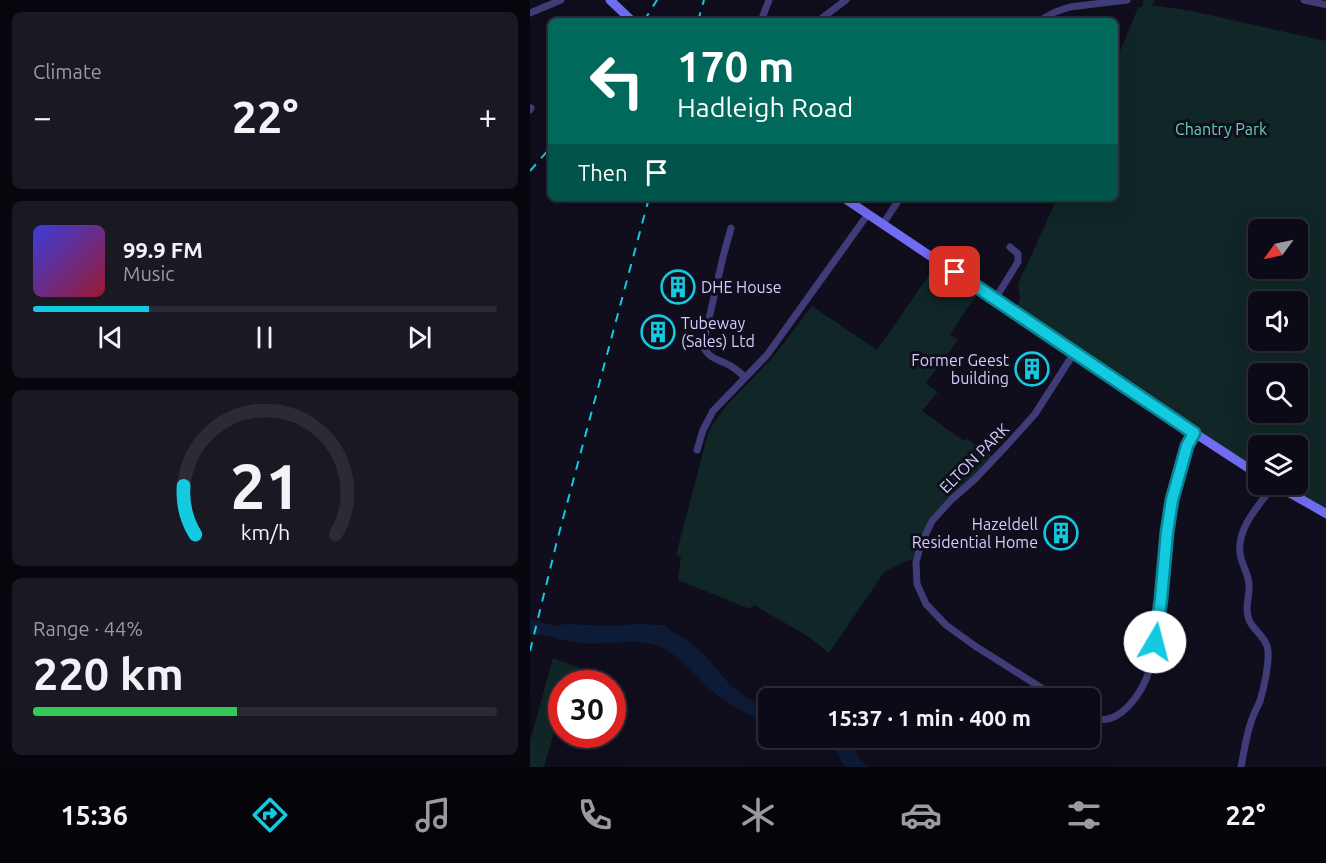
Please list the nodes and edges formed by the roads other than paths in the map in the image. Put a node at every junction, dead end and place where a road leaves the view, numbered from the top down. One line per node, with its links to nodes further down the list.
1 (561, 0): 8 (street)
2 (610, 0): 9 (street)
3 (769, 0): 10 (street)
4 (846, 0): 11 (street)
5 (1127, 0): 12 (street)
6 (1304, 0): 7 (street)
7 (1326, 5)
8 (530, 13)
9 (629, 18)
10 (762, 18)
11 (822, 18)
12 (1045, 18)
13 (848, 201): 15 (street)
14 (898, 201): 16 (street)
15 (868, 214): 16 (street); 21 (street)
16 (883, 224): 19 (street)
17 (731, 228): 21 (street)
18 (1010, 247): 19 (street)
19 (995, 299): 20 (street)
20 (1074, 353): 22 (street); 28 (street, ELTON PARK)
21 (744, 377): 23 (street)
22 (1194, 433): 24 (street); 29 (street)
23 (697, 450)
24 (1248, 468)
25 (1267, 495): 30 (street)
26 (1292, 495): 27 (street)
27 (1326, 514)
28 (1042, 688)
29 (1100, 720)
30 (1241, 767)

